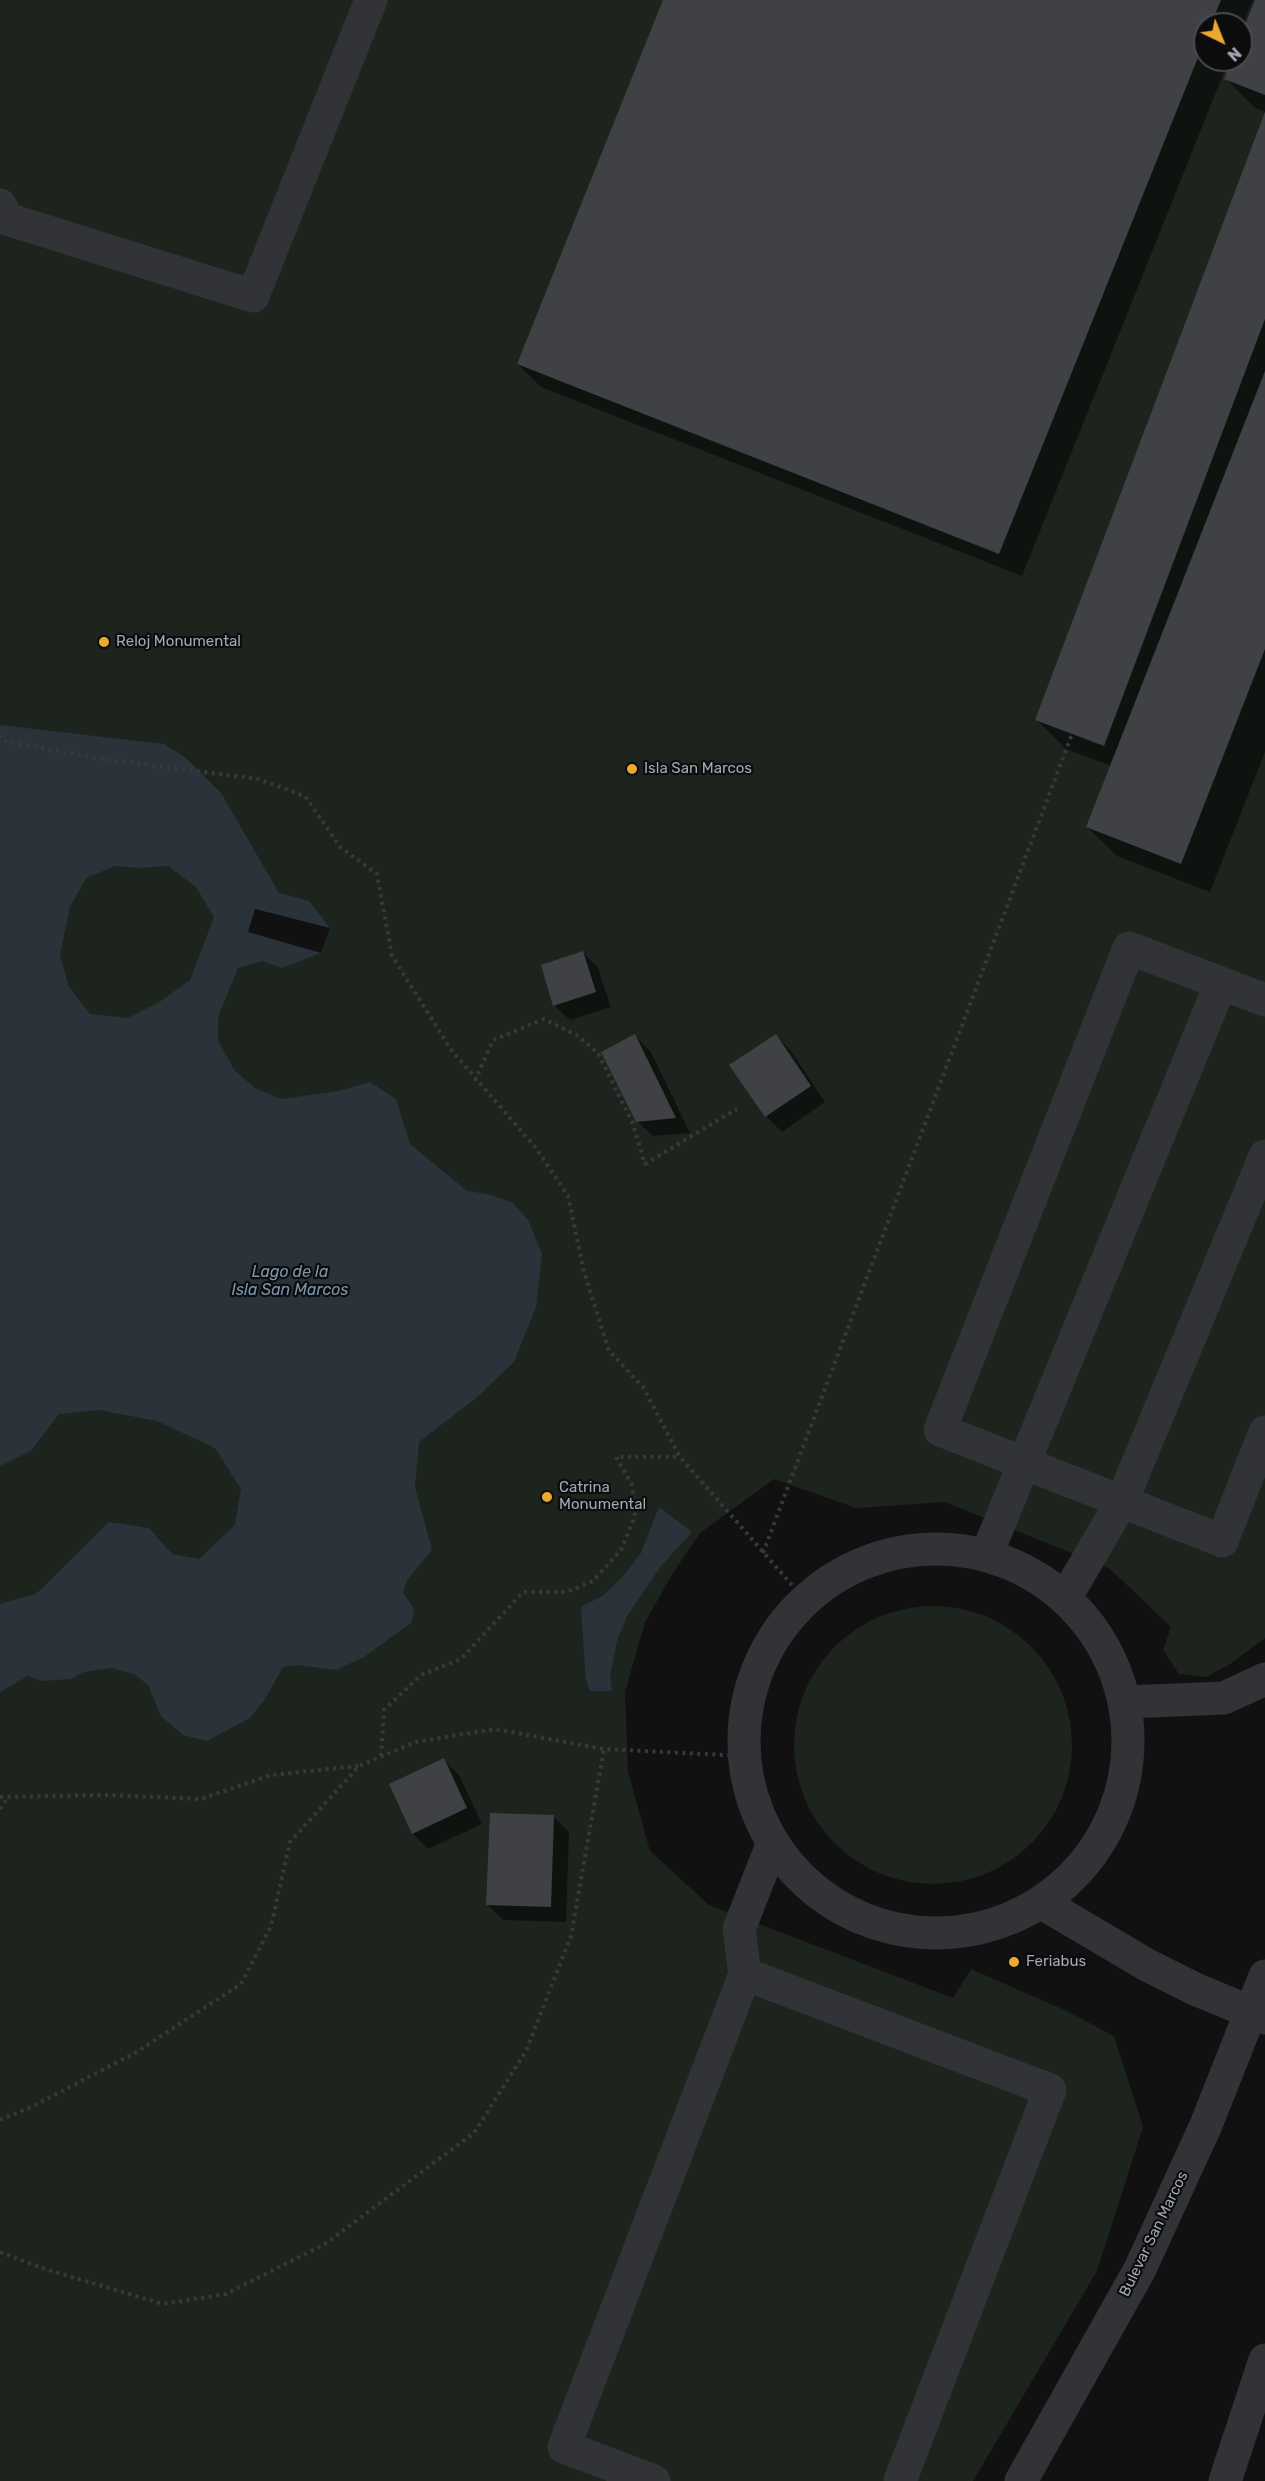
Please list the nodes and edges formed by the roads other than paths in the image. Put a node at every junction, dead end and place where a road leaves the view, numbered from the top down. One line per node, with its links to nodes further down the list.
1 (371, 0): 2 (street)
2 (0, 205)
3 (1221, 983): 4 (street); 7 (street); 7 (street)
4 (1265, 1000)
5 (1265, 1156): 8 (street)
6 (1265, 1432): 8 (street)
7 (1024, 1463): 8 (street); 9 (street)
8 (1122, 1501): 10 (street)
9 (986, 1556): 10 (street); 13 (street)
10 (1066, 1597): 12 (street)
11 (1265, 1679): 12 (street)
12 (1125, 1702): 14 (street)
13 (772, 1845): 14 (street); 15 (street)
14 (1042, 1903): 17 (street)
15 (745, 1974): 19 (street); 20 (street)
16 (1265, 1977): 17 (street, Bulevar San Marcos)
17 (1258, 2015): 21 (street, Bulevar San Marcos)
18 (1265, 2360): 22 (street)
19 (654, 2481)
20 (900, 2481)
21 (1021, 2481)
22 (1225, 2481)

